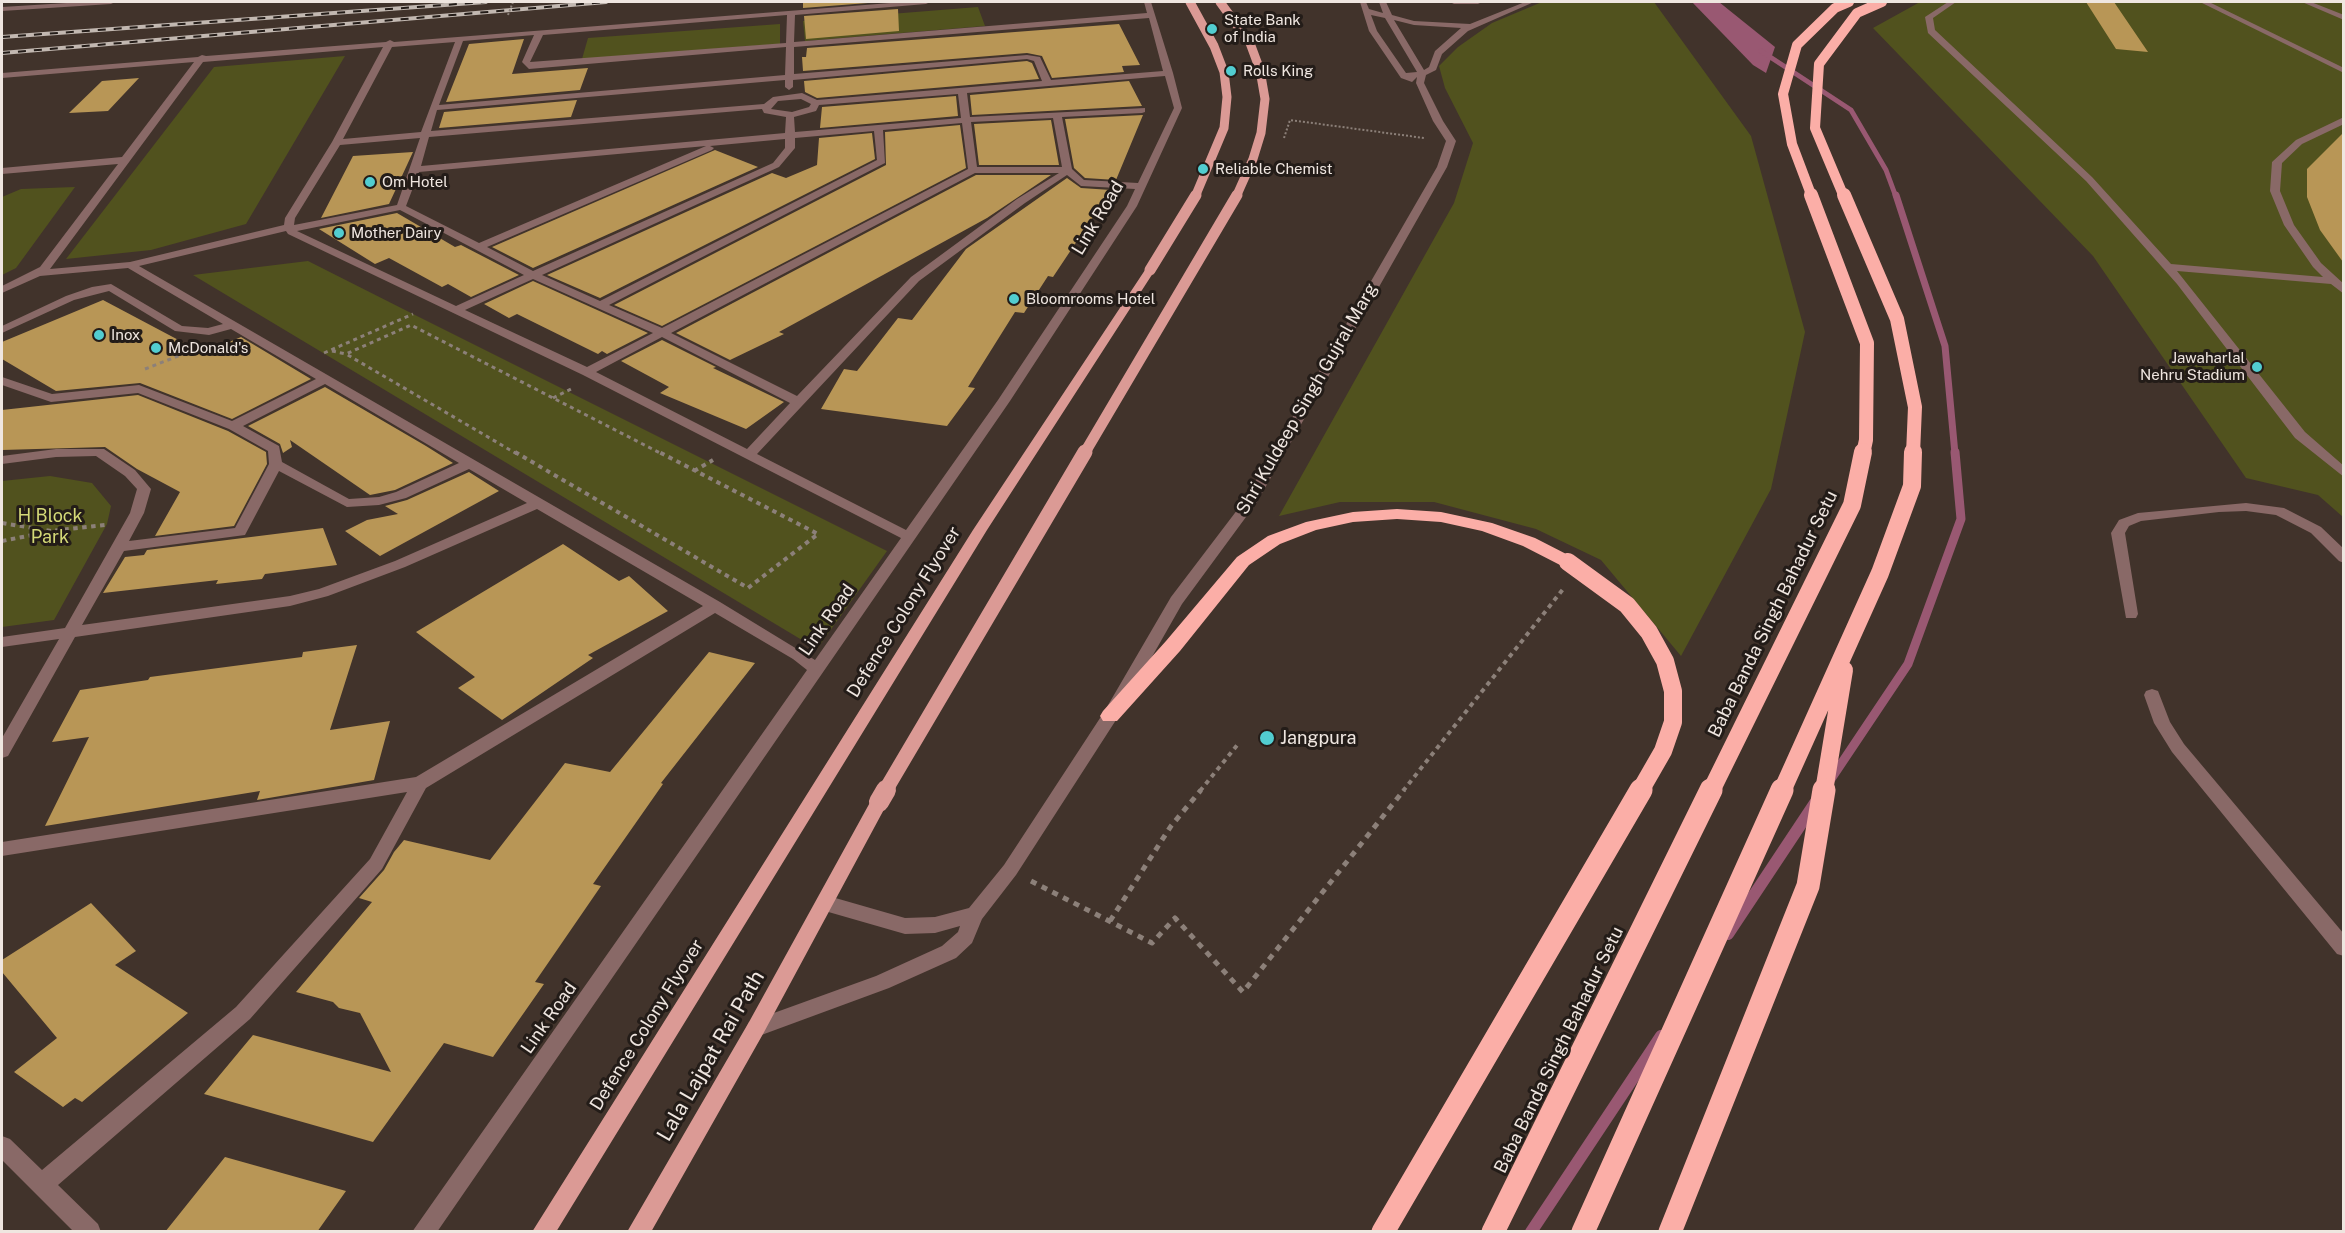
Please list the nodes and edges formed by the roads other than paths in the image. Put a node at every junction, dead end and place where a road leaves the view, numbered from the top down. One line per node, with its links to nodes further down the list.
1 (111, 2): 15 (street)
2 (926, 2): 19 (street)
3 (1190, 2): 105 (main road, Defence Colony Flyover, bridge)
4 (1220, 2): 97 (main road, bridge)
5 (1363, 2): 18 (street)
6 (1383, 2): 20 (street)
7 (1454, 2): 8 (street)
8 (1478, 2)
9 (1530, 2): 22 (street)
10 (1848, 2): 108 (highway, Baba Banda Singh Bahadur Setu, bridge)
11 (1882, 2): 90 (highway, bridge)
12 (1952, 2): 59 (street)
13 (2204, 2): 28 (street)
14 (2306, 2): 21 (street)
15 (73, 3): 17 (street)
16 (1150, 8): 26 (street); 29 (street, Link Road)
17 (2, 9)
18 (1366, 11): 20 (street); 32 (street)
19 (791, 12): 23 (street); 26 (street)
20 (1388, 17): 22 (street); 32 (street)
21 (2343, 18)
22 (1469, 26): 32 (street)
23 (539, 34): 24 (street); 26 (street)
24 (460, 38): 25 (street); 38 (street)
25 (390, 42): 27 (street); 47 (street)
26 (789, 45): 31 (street)
27 (202, 57): 30 (street); 49 (street)
28 (2343, 70)
29 (1168, 73): 33 (street); 54 (street, Link Road)
30 (2, 75)
31 (789, 78): 33 (street); 35 (street); 38 (street)
32 (1421, 78): 93 (street, Shri Kuldeep Singh Gujral Marg)
33 (1048, 84): 34 (street)
34 (962, 91): 36 (street); 42 (street)
35 (789, 96): 36 (street); 37 (street)
36 (816, 103): 40 (street)
37 (766, 106): 40 (street); 45 (street)
38 (434, 108): 45 (street)
39 (1142, 110): 41 (street)
40 (790, 116): 46 (street)
41 (1057, 116): 42 (street); 52 (street)
42 (966, 120): 44 (street); 51 (street)
43 (2343, 120): 62 (street)
44 (878, 129): 46 (street); 65 (street)
45 (425, 135): 47 (street); 50 (street)
46 (790, 137): 48 (street); 61 (street)
47 (337, 142): 56 (street)
48 (723, 143): 50 (street); 57 (street)
49 (125, 160): 53 (street); 60 (street)
50 (415, 169): 55 (street)
51 (973, 170): 52 (street); 69 (street)
52 (1067, 170): 54 (street); 73 (street)
53 (2, 171)
54 (1140, 186): 83 (street, Link Road)
55 (401, 207): 56 (street); 57 (street)
56 (290, 228): 58 (street); 66 (street)
57 (480, 246): 61 (street)
58 (130, 265): 60 (street); 67 (street)
59 (2168, 267): 62 (street); 77 (street)
60 (39, 273): 63 (street)
61 (533, 275): 65 (street); 66 (street)
62 (2333, 281): 64 (street)
63 (2, 290)
64 (2343, 291)
65 (601, 305): 69 (street)
66 (458, 309): 70 (street)
67 (232, 325): 68 (street); 71 (street)
68 (2, 330)
69 (662, 333): 70 (street); 73 (street)
70 (587, 372): 75 (street)
71 (325, 379): 74 (street); 80 (street)
72 (2, 381): 74 (street)
73 (798, 402): 75 (street)
74 (233, 426): 79 (street)
75 (748, 454): 83 (street)
76 (2343, 458): 77 (street)
77 (2328, 459): 81 (street)
78 (2, 460): 84 (street)
79 (276, 464): 80 (street); 84 (street)
80 (470, 464): 82 (street)
81 (2343, 473)
82 (536, 504): 86 (street); 88 (street)
83 (909, 537): 91 (street, Link Road)
84 (119, 547): 88 (street)
85 (2343, 558): 87 (street)
86 (716, 606): 91 (street); 95 (street)
87 (2131, 614)
88 (70, 633): 89 (street); 94 (street)
89 (2, 642)
90 (1848, 644): 109 (highway, bridge); 110 (highway, bridge)
91 (816, 669): 104 (street, Link Road)
92 (2151, 695): 99 (street)
93 (1110, 716): 98 (street, Shri Kuldeep Singh Gujral Marg); 107 (highway, bridge)
94 (2, 752)
95 (420, 783): 96 (street); 102 (street)
96 (2, 849)
97 (825, 903): 98 (street); 100 (main road, Lala Lajpat Rai Path)
98 (975, 914): 100 (street, Shri Kuldeep Singh Gujral Marg)
99 (2343, 948)
100 (756, 1028): 106 (main road, Lala Lajpat Rai Path)
101 (2, 1146): 102 (street)
102 (42, 1185): 103 (street)
103 (90, 1232)
104 (423, 1232)
105 (543, 1232)
106 (638, 1232)
107 (1383, 1232)
108 (1493, 1232)
109 (1583, 1232)
110 (1670, 1232)

